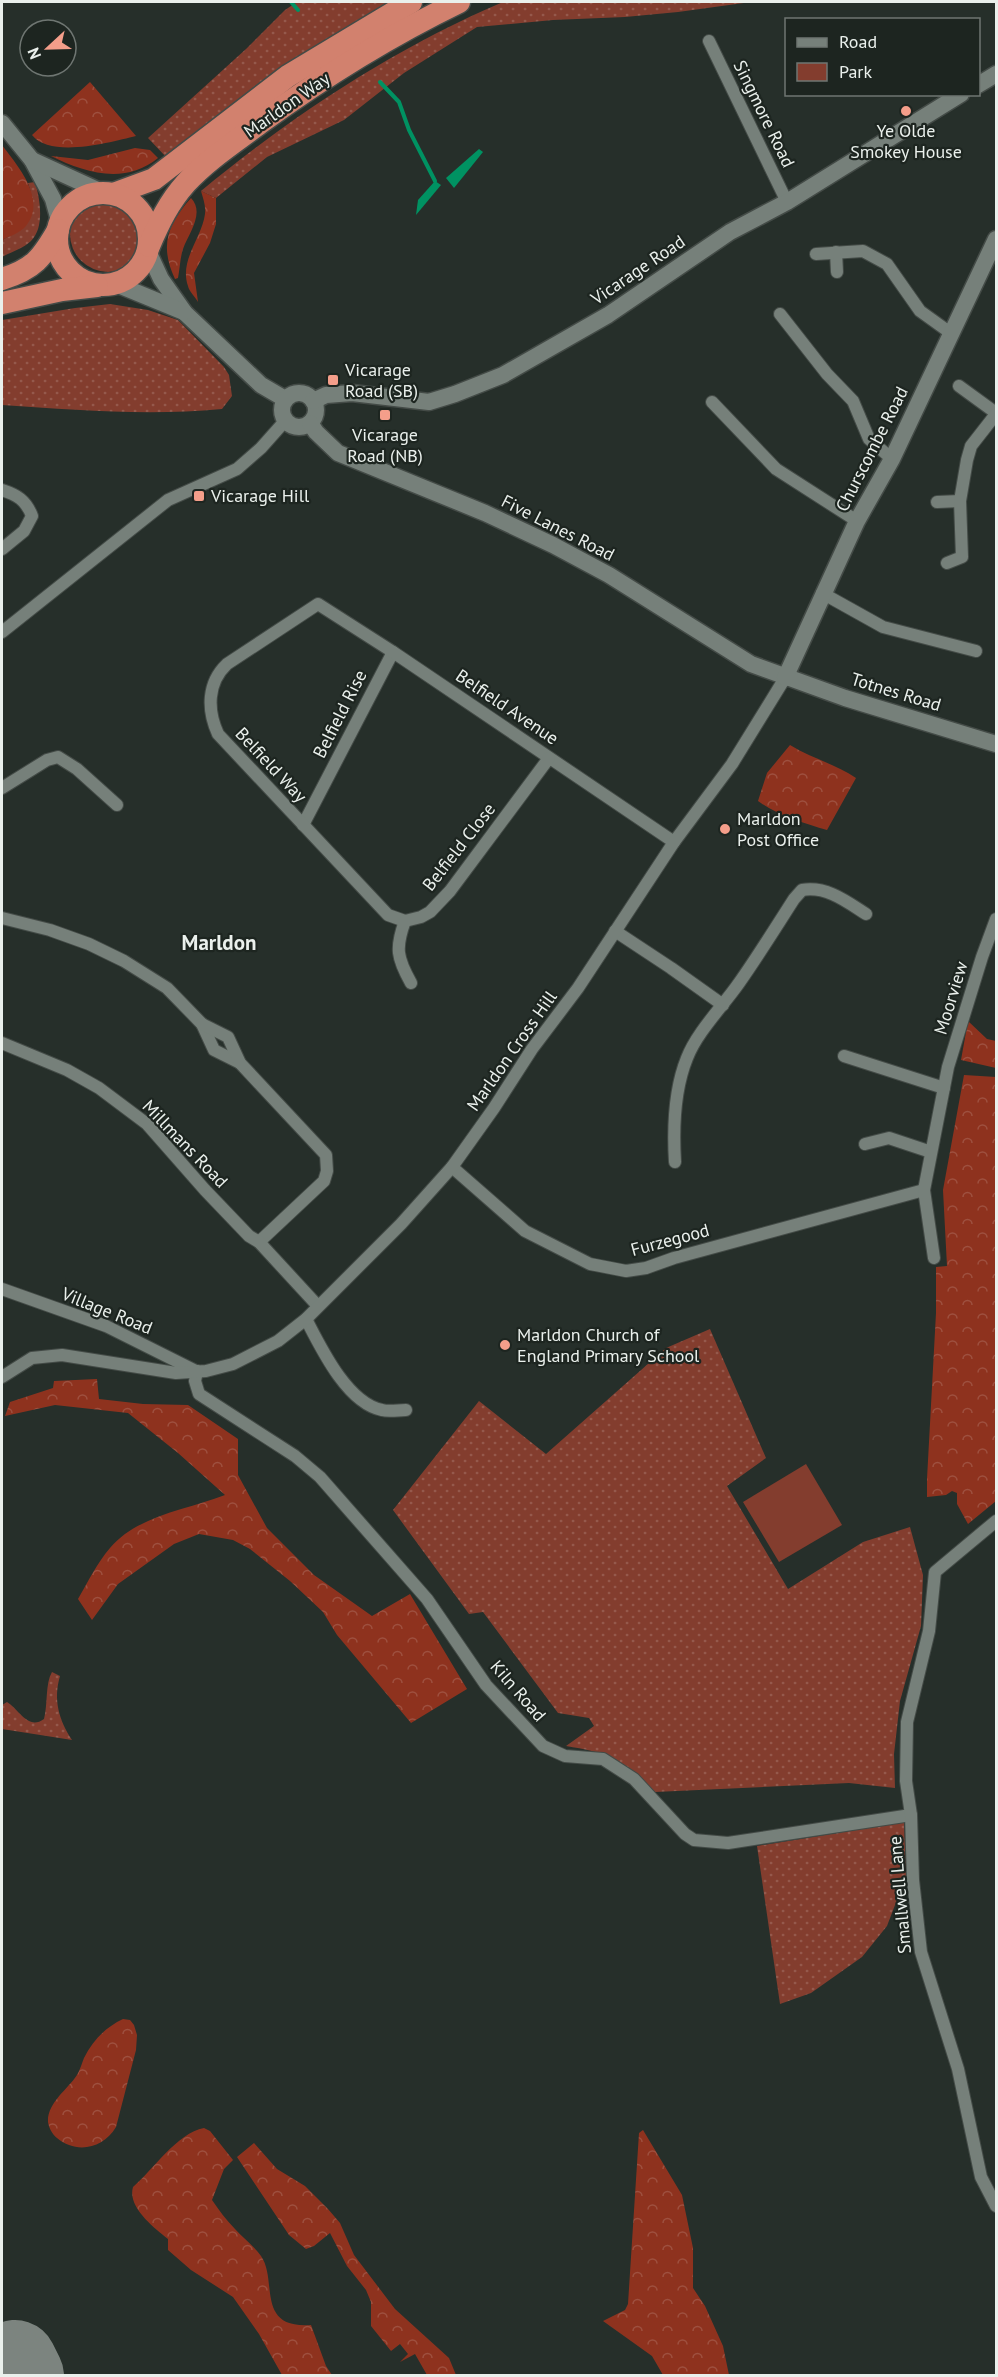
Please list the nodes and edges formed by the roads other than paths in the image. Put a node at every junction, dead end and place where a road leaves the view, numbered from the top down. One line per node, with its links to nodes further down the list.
1 (411, 2): 9 (highway, Marldon Way)
2 (459, 2): 13 (highway, Marldon Way)
3 (709, 41): 10 (street, Singmore Road)
4 (996, 74): 5 (street)
5 (980, 84)
6 (958, 96): 10 (street, Vicarage Road)
7 (2, 123): 8 (street)
8 (32, 160): 9 (street); 11 (street)
9 (110, 193): 11 (highway); 13 (highway)
10 (787, 202): 25 (street, Vicarage Road)
11 (59, 227): 17 (highway); 18 (highway)
12 (996, 239): 22 (street, Churscombe Road)
13 (148, 249): 18 (highway); 20 (street)
14 (836, 252): 15 (street); 16 (street); 22 (street)
15 (816, 254)
16 (837, 272)
17 (2, 279)
18 (110, 284): 19 (highway); 20 (street)
19 (2, 303)
20 (185, 313): 24 (street)
21 (780, 314): 30 (street)
22 (952, 334): 30 (street, Churscombe Road)
23 (959, 386): 27 (street)
24 (285, 399): 25 (street); 28 (street)
25 (313, 400): 29 (street)
26 (712, 402): 34 (street)
27 (996, 413): 32 (street)
28 (285, 421): 29 (street); 39 (street)
29 (310, 423): 42 (street, Five Lanes Road)
30 (892, 459): 34 (street, Churscombe Road)
31 (2, 490): 35 (street)
32 (960, 501): 33 (street); 36 (street)
33 (937, 502)
34 (857, 521): 37 (street, Churscombe Road)
35 (2, 549)
36 (947, 563)
37 (822, 593): 40 (street); 42 (street, Churscombe Road)
38 (318, 604): 41 (street, Belfield Avenue); 47 (street, Belfield Way)
39 (2, 632)
40 (976, 651)
41 (393, 652): 44 (street, Belfield Avenue); 47 (street, Belfield Rise)
42 (785, 678): 43 (street, Totnes Road); 48 (street, Marldon Cross Hill)
43 (996, 744)
44 (549, 758): 48 (street, Belfield Avenue); 52 (street, Belfield Close)
45 (2, 788): 46 (street)
46 (117, 805)
47 (303, 825): 52 (street, Belfield Way)
48 (674, 842): 53 (street, Marldon Cross Hill)
49 (866, 914): 55 (street)
50 (2, 918): 56 (street)
51 (996, 919): 60 (street, Moorview)
52 (405, 921): 54 (street)
53 (615, 931): 55 (street); 64 (street, Marldon Cross Hill)
54 (411, 983)
55 (723, 1005): 63 (street)
56 (202, 1024): 59 (street); 59 (street)
57 (2, 1043): 66 (street, Millmans Road)
58 (844, 1056): 60 (street)
59 (240, 1063): 66 (street)
60 (944, 1089): 62 (street, Moorview)
61 (865, 1144): 62 (street)
62 (931, 1152): 65 (street, Moorview)
63 (675, 1162)
64 (452, 1167): 65 (street, Furzegood); 69 (street, Marldon Cross Hill)
65 (924, 1190): 67 (street)
66 (259, 1242): 69 (street, Millmans Road)
67 (934, 1258)
68 (2, 1289): 71 (street, Village Road)
69 (318, 1305): 70 (street, Marldon Cross Hill)
70 (306, 1319): 71 (street, Marldon Cross Hill); 73 (street)
71 (197, 1371): 72 (street, Marldon Cross Hill); 75 (street, Kiln Road)
72 (2, 1377)
73 (406, 1410)
74 (996, 1521): 75 (street, Smallwell Lane)
75 (911, 1815): 76 (street, Smallwell Lane)
76 (996, 2206)

